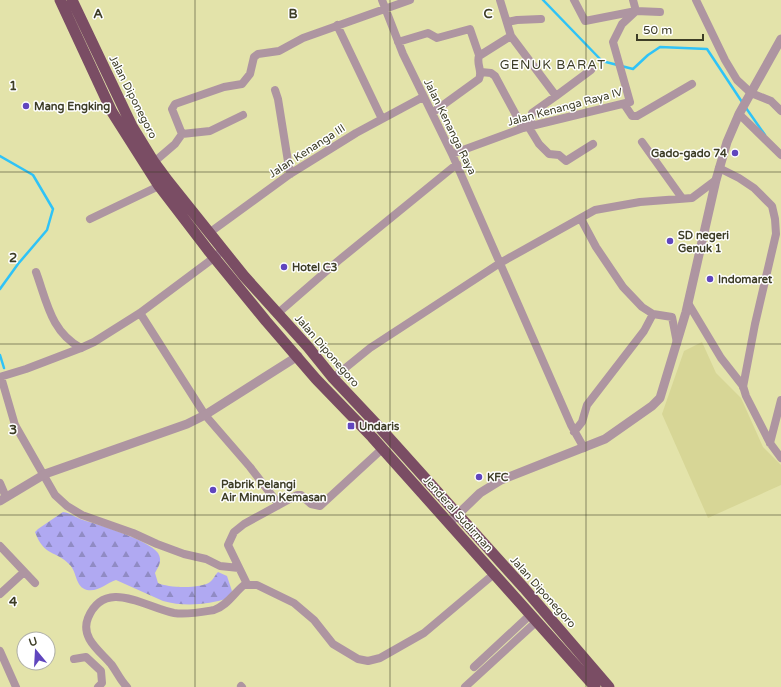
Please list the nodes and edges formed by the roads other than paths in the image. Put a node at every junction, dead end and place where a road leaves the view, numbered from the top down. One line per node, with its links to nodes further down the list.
1 (60, 0): 43 (highway, Jalan Diponegoro)
2 (72, 0): 38 (highway, Jalan Diponegoro)
3 (382, 0): 9 (street, Jalan Kenanga Raya)
4 (410, 0): 9 (street)
5 (500, 0): 13 (street)
6 (574, 0): 10 (street)
7 (633, 0): 10 (street)
8 (696, 0): 23 (street)
9 (384, 8): 14 (street); 17 (street, Jalan Kenanga Raya)
10 (636, 11): 11 (street); 26 (street, Jalan Kenanga Raya IV)
11 (660, 12)
12 (541, 19): 13 (street)
13 (507, 22): 15 (street)
14 (337, 25): 31 (street); 33 (street)
15 (511, 36): 18 (street); 24 (street)
16 (781, 39): 23 (street)
17 (398, 42): 18 (street); 25 (street, Jalan Kenanga Raya)
18 (479, 55): 20 (street)
19 (591, 70): 24 (street)
20 (481, 72): 28 (street); 32 (street)
21 (692, 84): 26 (street)
22 (274, 90): 41 (street)
23 (750, 95): 27 (street); 29 (street)
24 (556, 96): 32 (street)
25 (423, 97): 28 (street, Jalan Kenanga Raya); 31 (street, Jalan Kenanga III)
26 (624, 104): 32 (street, Jalan Kenanga Raya IV)
27 (781, 111)
28 (432, 113): 36 (street, Jalan Kenanga Raya)
29 (740, 113): 37 (street); 40 (street)
30 (243, 115): 33 (street)
31 (382, 119): 41 (street, Jalan Kenanga III)
32 (527, 126): 35 (street); 36 (street, Jalan Kenanga Raya IV)
33 (182, 134): 38 (street)
34 (642, 142): 44 (street)
35 (593, 144)
36 (452, 154): 39 (street, Jalan Kenanga Raya)
37 (781, 155)
38 (154, 162): 47 (highway, Jalan Diponegoro)
39 (456, 164): 51 (street, Jalan Kenanga Raya); 55 (street)
40 (719, 168): 42 (street); 48 (street)
41 (290, 174): 47 (street, Jalan Kenanga III)
42 (716, 180): 44 (street); 53 (street)
43 (159, 186): 45 (street); 50 (highway, Jalan Diponegoro)
44 (682, 198): 46 (street)
45 (90, 219)
46 (581, 219): 51 (street); 56 (street)
47 (209, 233): 50 (highway, Jalan Diponegoro)
48 (776, 234): 49 (street); 63 (street)
49 (781, 244)
50 (219, 253): 54 (street); 55 (highway, Jalan Diponegoro); 59 (highway, Jalan Diponegoro)
51 (500, 263): 61 (street); 67 (street, Jalan Kenanga Raya)
52 (36, 272): 58 (street)
53 (687, 308): 57 (street); 63 (street)
54 (140, 313): 58 (street); 65 (street)
55 (277, 314): 61 (highway, Jalan Diponegoro)
56 (653, 314): 57 (street); 67 (street)
57 (677, 344): 70 (street)
58 (81, 348): 60 (street)
59 (298, 356): 62 (highway, Jalan Diponegoro); 65 (street)
60 (0, 377): 73 (street)
61 (333, 378): 66 (highway, Jalan Diponegoro)
62 (316, 379): 68 (highway, Jenderal Sudirman)
63 (743, 387): 69 (street)
64 (781, 400): 69 (street)
65 (205, 415): 73 (street); 76 (street)
66 (381, 429): 68 (highway); 77 (highway, Jalan Diponegoro)
67 (574, 432): 70 (street, Jalan Kenanga Raya)
68 (372, 437): 71 (highway, Jenderal Sudirman)
69 (770, 444): 72 (street)
70 (584, 448): 77 (street)
71 (382, 449): 76 (street); 78 (highway, Jenderal Sudirman)
72 (781, 458)
73 (45, 474): 75 (street); 80 (street)
74 (0, 483): 75 (street)
75 (3, 500)
76 (277, 506): 80 (street)
77 (458, 514): 78 (street); 95 (highway, Jalan Diponegoro)
78 (449, 524): 82 (highway, Jenderal Sudirman)
79 (0, 546): 81 (street)
80 (239, 568): 84 (street)
81 (24, 572): 83 (street); 85 (street)
82 (494, 574): 84 (street); 86 (highway, Jenderal Sudirman)
83 (34, 584)
84 (247, 584): 93 (street)
85 (0, 594)
86 (533, 618): 89 (street); 90 (street); 94 (highway, Jenderal Sudirman)
87 (0, 651): 91 (street)
88 (74, 659): 92 (street)
89 (474, 667)
90 (466, 686)
91 (16, 687)
92 (98, 687)
93 (126, 687)
94 (595, 687)
95 (609, 687)

